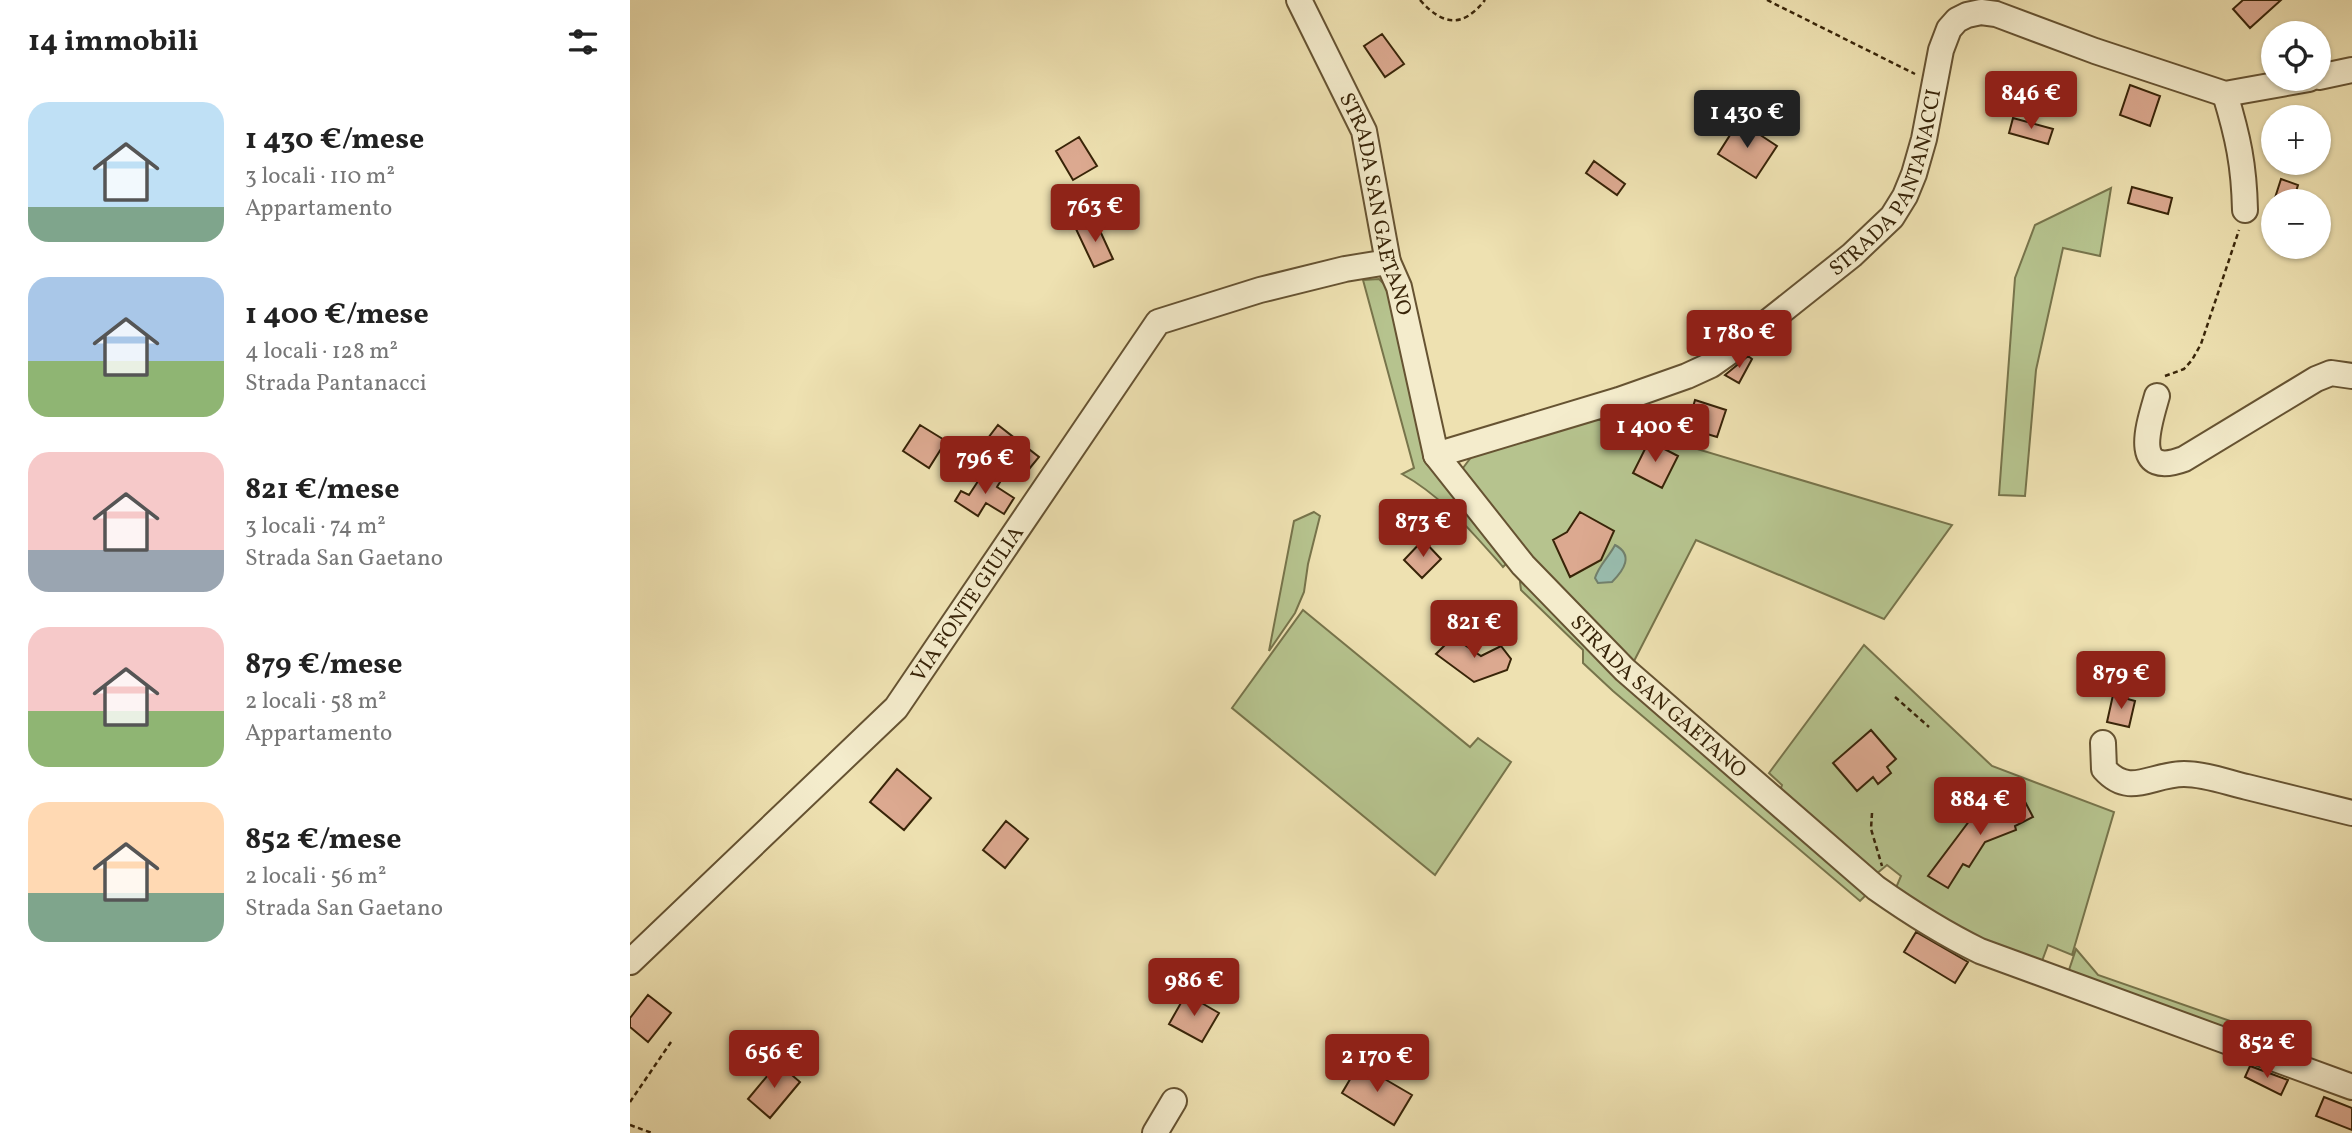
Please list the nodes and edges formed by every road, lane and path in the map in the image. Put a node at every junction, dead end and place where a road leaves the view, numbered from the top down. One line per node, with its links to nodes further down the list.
1 (1300, 0): 11 (street, STRADA SAN GAETANO)
2 (1420, 0): 3 (path)
3 (1485, 0)
4 (1767, 0): 7 (path)
5 (2352, 70): 6 (street)
6 (2331, 74)
7 (1934, 83): 9 (street, STRADA PANTANACCI); 14 (street, STRADA PANTANACCI)
8 (2261, 88): 9 (street, STRADA PANTANACCI)
9 (2225, 94): 10 (street)
10 (2245, 210): 13 (path)
11 (1388, 262): 14 (street, STRADA SAN GAETANO); 21 (street, VIA FONTE GIULIA)
12 (2352, 376): 13 (street)
13 (2157, 396)
14 (1436, 455): 23 (street, STRADA SAN GAETANO)
15 (1895, 697): 16 (path)
16 (1929, 727)
17 (2103, 743): 19 (street)
18 (1872, 813): 20 (path)
19 (2352, 813)
20 (1883, 868)
21 (630, 962)
22 (671, 1042): 25 (path)
23 (2340, 1088)
24 (1174, 1101): 28 (street)
25 (630, 1102)
26 (630, 1125): 27 (path)
27 (652, 1133)
28 (1156, 1133)

